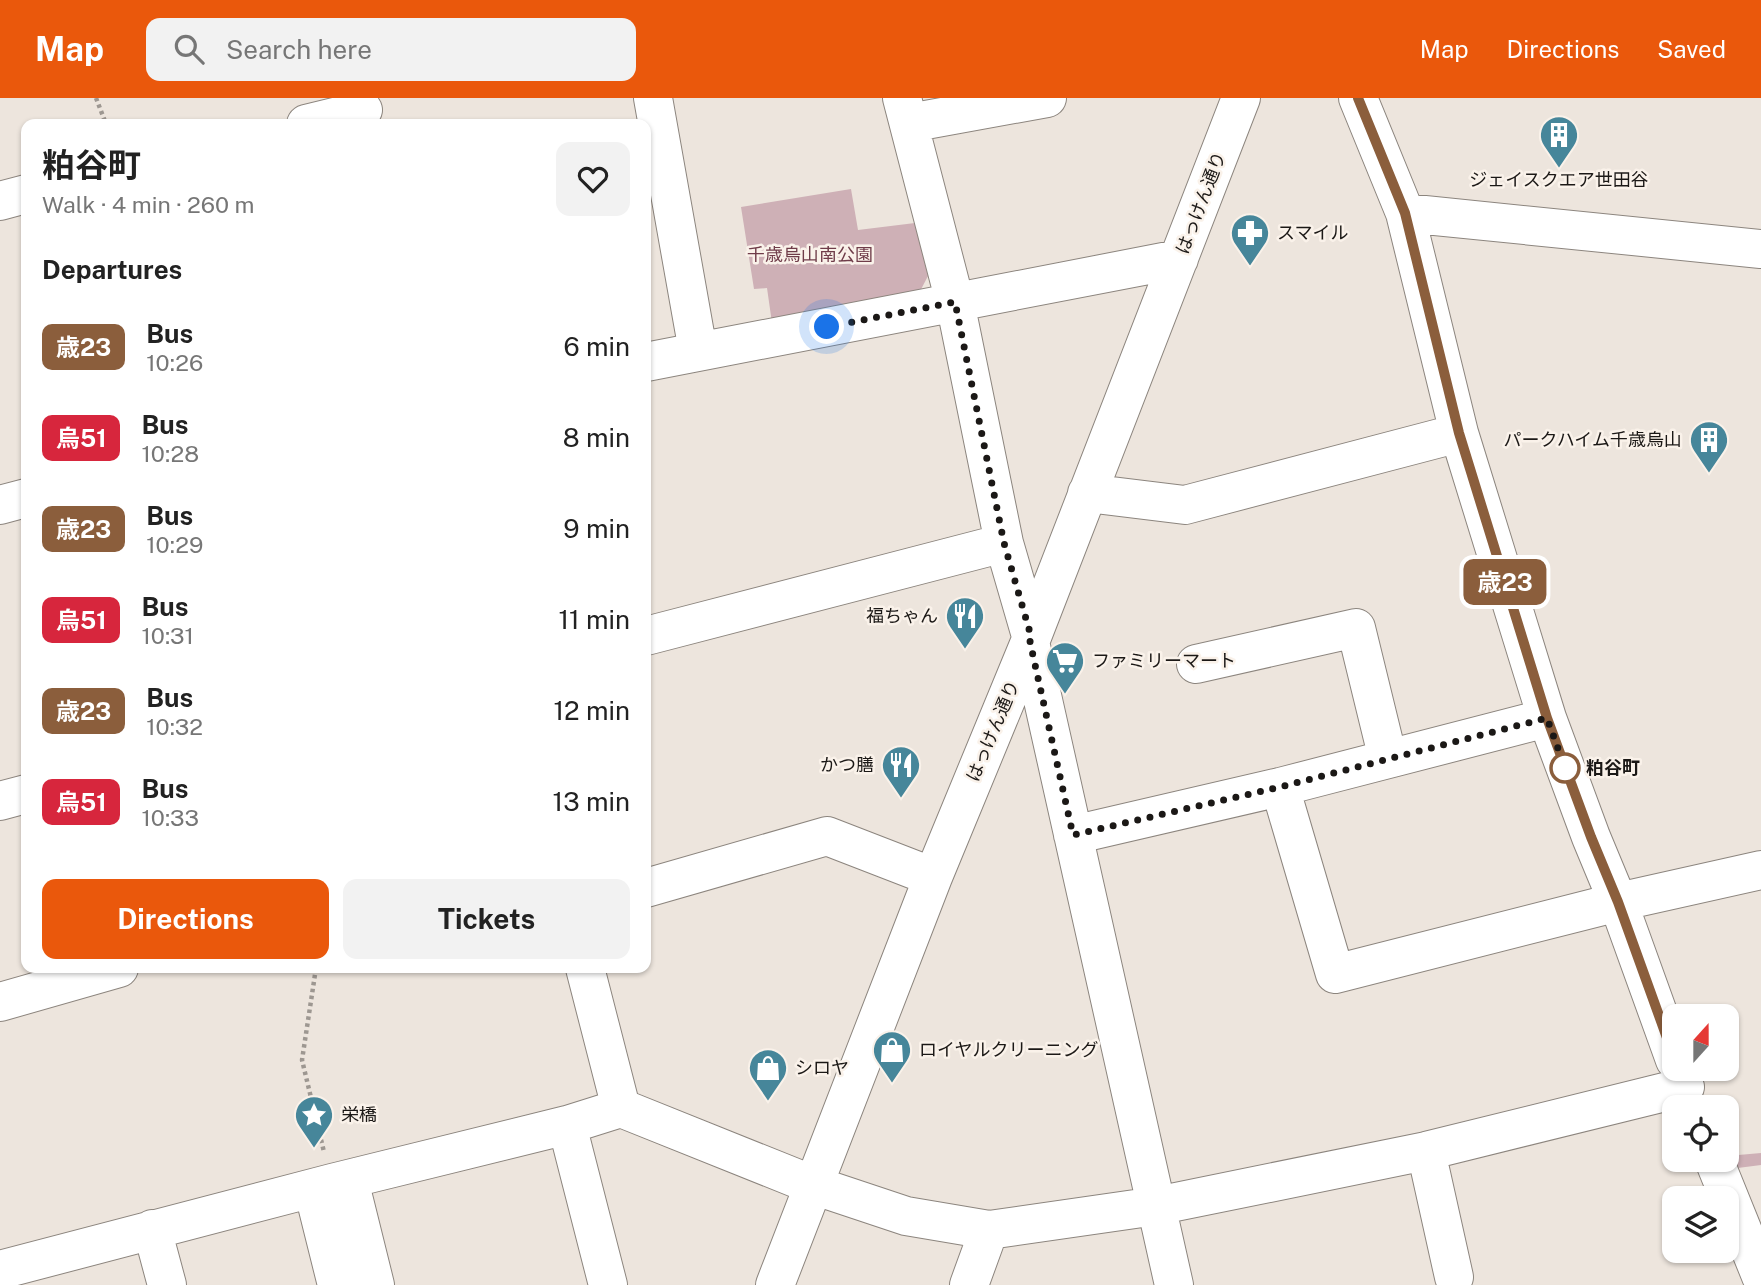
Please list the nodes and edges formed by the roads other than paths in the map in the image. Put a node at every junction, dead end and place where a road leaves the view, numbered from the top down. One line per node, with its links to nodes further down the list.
1 (653, 98): 14 (street)
2 (1046, 98): 6 (street)
3 (1241, 98): 12 (street, はっけん通り)
4 (1358, 98): 10 (street)
5 (364, 111): 7 (street)
6 (905, 111): 13 (street)
7 (328, 119)
8 (21, 195): 9 (street)
9 (0, 201)
10 (1405, 213): 11 (street); 16 (street)
11 (1761, 249)
12 (1178, 259): 13 (street); 17 (street, はっけん通り)
13 (955, 302): 14 (street); 20 (street)
14 (698, 351): 15 (street)
15 (651, 361)
16 (1459, 433): 17 (street); 24 (street)
17 (1087, 493): 22 (street, はっけん通り)
18 (21, 499): 19 (street)
19 (0, 505)
20 (1004, 543): 21 (street); 22 (street)
21 (651, 635)
22 (1031, 639): 29 (street); 31 (street, はっけん通り)
23 (1196, 664): 25 (street)
24 (1547, 718): 25 (street); 33 (street)
25 (1388, 759): 26 (street)
26 (1280, 787): 29 (street); 33 (street)
27 (21, 796): 28 (street)
28 (0, 802)
29 (1073, 835): 45 (street)
30 (1761, 870): 33 (street)
31 (933, 877): 32 (street); 44 (street, はっけん通り)
32 (651, 887)
33 (1618, 902): 37 (street)
34 (102, 973): 36 (street)
35 (586, 973): 39 (street)
36 (0, 1002)
37 (1662, 1023)
38 (1679, 1082): 41 (street)
39 (621, 1108): 40 (street); 44 (street)
40 (567, 1125): 43 (street); 54 (street)
41 (1426, 1151): 45 (street); 50 (street)
42 (1719, 1172): 49 (street)
43 (331, 1184): 46 (street); 52 (street); 53 (street)
44 (813, 1185): 47 (street); 55 (street, はっけん通り)
45 (1156, 1206): 47 (street); 57 (street)
46 (152, 1229): 48 (street); 51 (street)
47 (989, 1230): 56 (street)
48 (0, 1270)
49 (1761, 1276)
50 (1454, 1278)
51 (167, 1285)
52 (337, 1285)
53 (375, 1285)
54 (608, 1285)
55 (775, 1285)
56 (969, 1285)
57 (1174, 1285)

